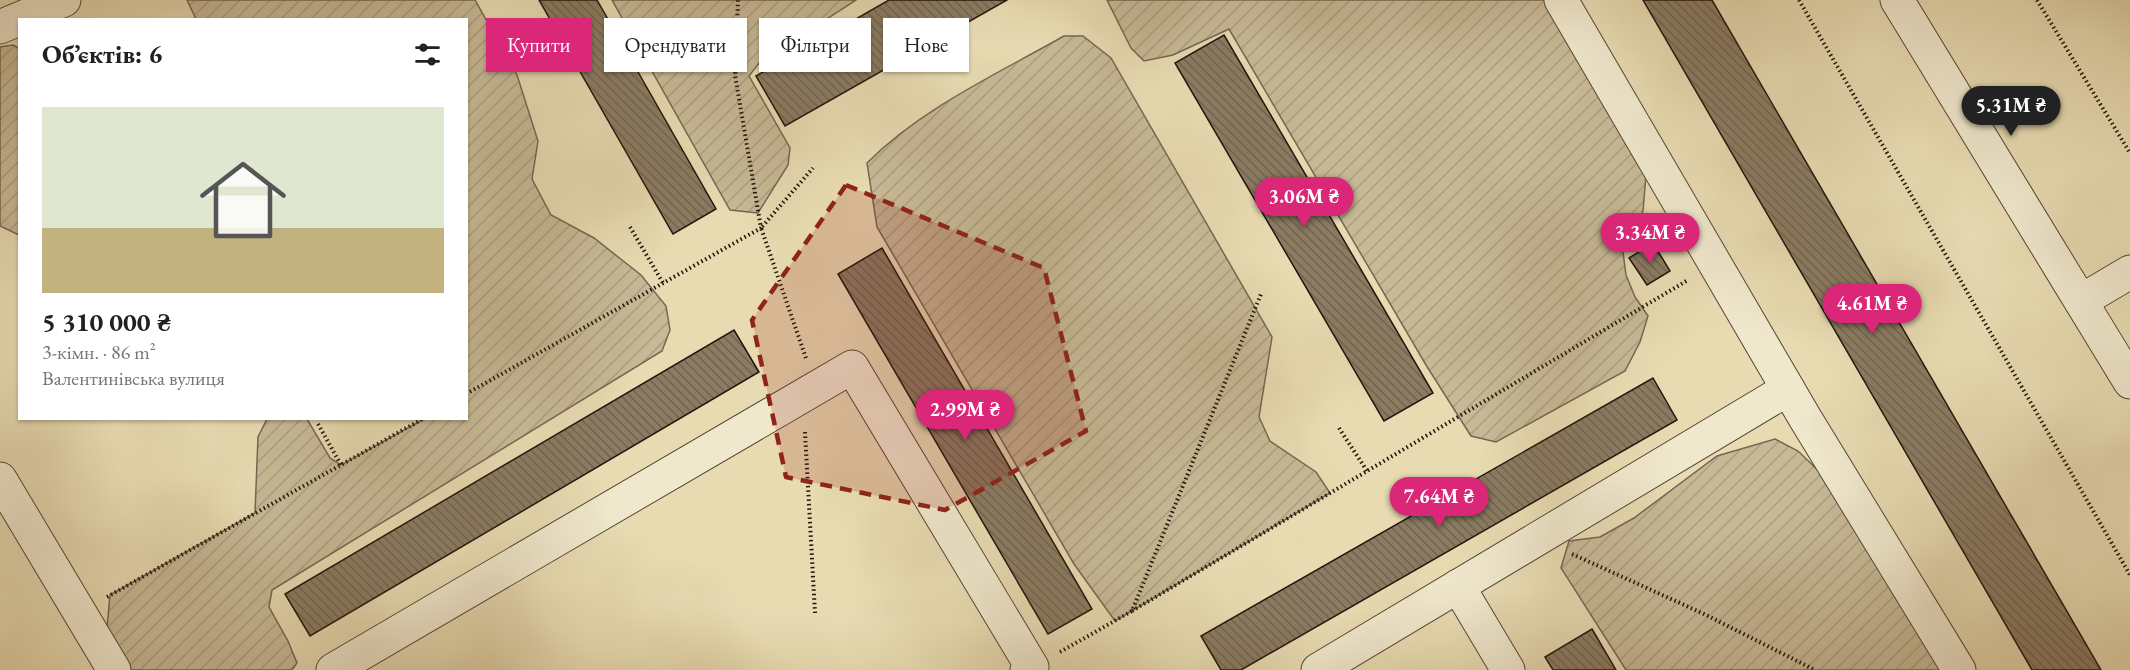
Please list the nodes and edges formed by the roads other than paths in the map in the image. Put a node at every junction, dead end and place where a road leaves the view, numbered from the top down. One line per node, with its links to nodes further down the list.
1 (64, 0): 4 (street)
2 (1561, 0): 10 (street)
3 (1897, 0): 8 (street)
4 (21, 18)
5 (18, 19): 6 (street)
6 (0, 27)
7 (2130, 272): 8 (street)
8 (2081, 301): 9 (street)
9 (2130, 382)
10 (1788, 389): 12 (street); 18 (street)
11 (0, 479): 14 (street)
12 (1458, 586): 16 (street); 17 (street)
13 (1029, 669): 15 (street)
14 (114, 670)
15 (333, 670)
16 (1318, 670)
17 (1508, 670)
18 (1959, 670)

